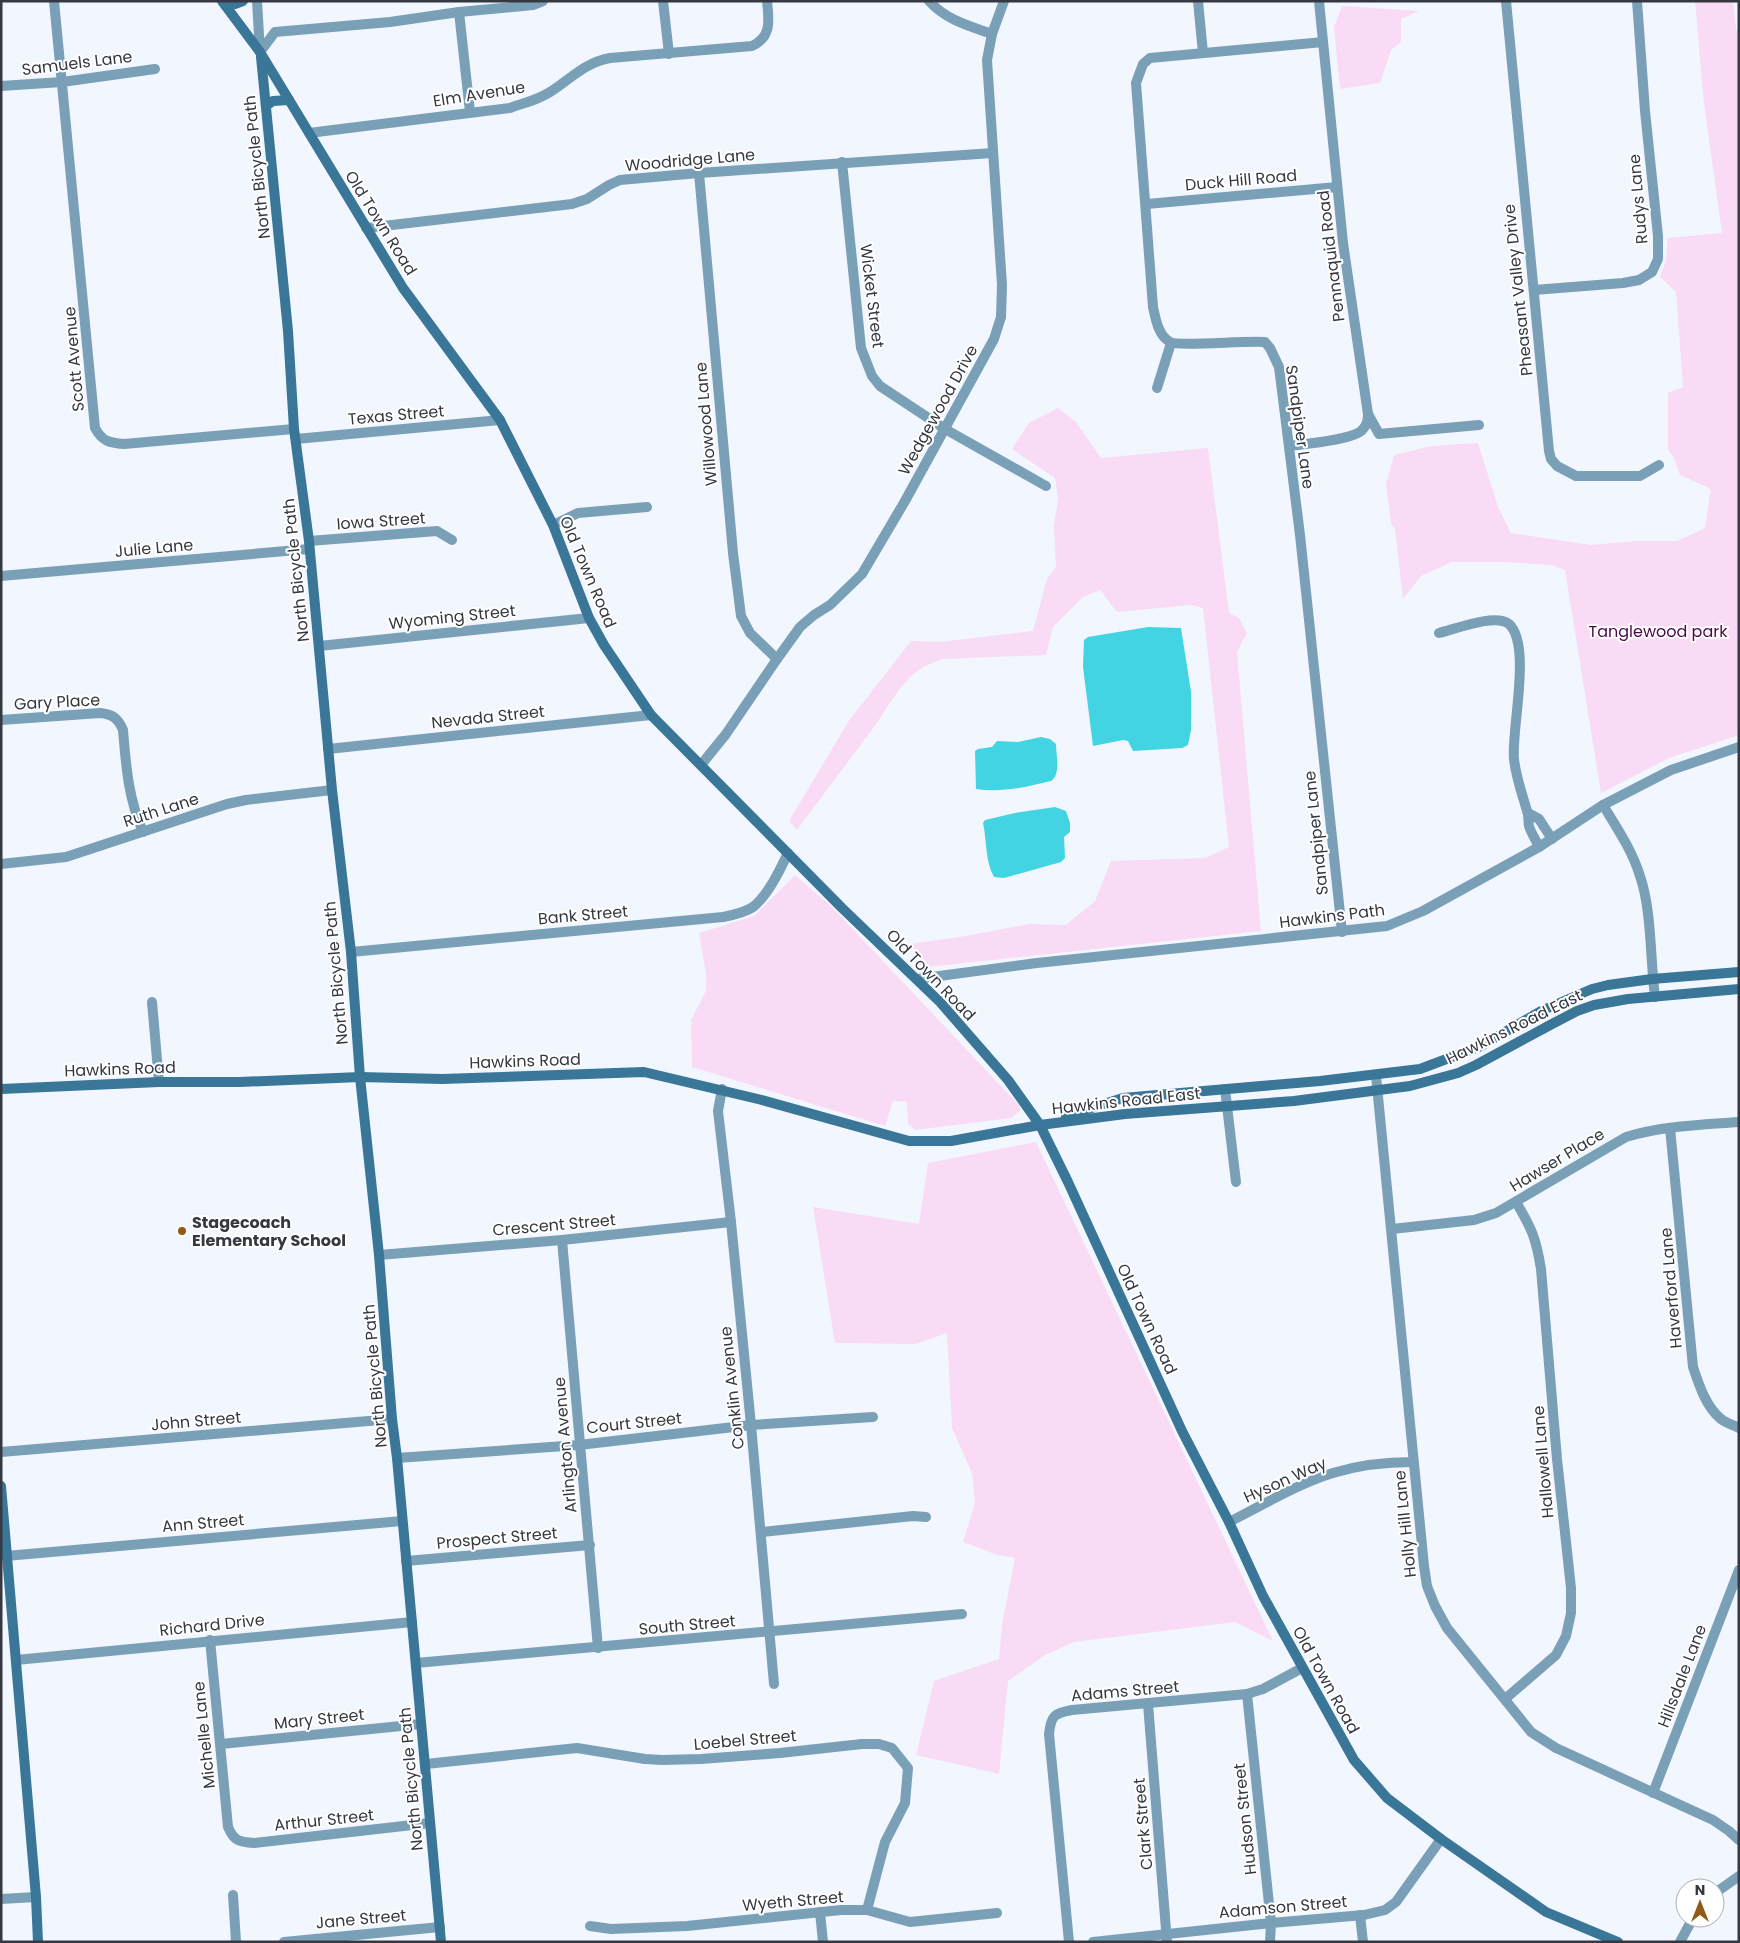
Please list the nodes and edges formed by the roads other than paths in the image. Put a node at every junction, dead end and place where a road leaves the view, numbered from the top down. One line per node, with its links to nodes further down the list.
1 (54, 1): 21 (street, Scott Avenue)
2 (243, 1): 13 (street)
3 (257, 1): 17 (street, North Bicycle Path)
4 (543, 1): 14 (street)
5 (662, 1): 19 (street)
6 (767, 1): 19 (street, Elm Avenue)
7 (929, 1): 15 (street)
8 (1004, 1): 15 (street, Wedgewood Drive)
9 (1198, 1): 18 (street)
10 (1319, 1): 16 (street, Pennaquid Road)
11 (1506, 1): 33 (street, Pheasant Valley Drive)
12 (1637, 1): 33 (street, Rudys Lane)
13 (224, 3): 17 (street, Old Town Road)
14 (460, 12): 17 (street); 25 (street)
15 (992, 34): 27 (street, Wedgewood Drive)
16 (1323, 42): 18 (street); 30 (street, Pennaquid Road)
17 (260, 52): 23 (street, Old Town Road); 24 (street, North Bicycle Path)
18 (1204, 53): 31 (street)
19 (669, 54): 25 (street, Elm Avenue)
20 (156, 69): 21 (street, Samuels Lane)
21 (62, 82): 22 (street, Samuels Lane); 40 (street, Scott Avenue)
22 (1, 86)
23 (289, 100): 24 (street); 26 (street, Old Town Road)
24 (266, 106): 40 (street, North Bicycle Path)
25 (470, 112): 26 (street, Elm Avenue)
26 (309, 134): 32 (street, Old Town Road)
27 (993, 153): 28 (street, Woodridge Lane); 39 (street, Wedgewood Drive)
28 (842, 162): 29 (street, Woodridge Lane); 39 (street, Wicket Street)
29 (698, 172): 32 (street, Woodridge Lane); 52 (street, Willowood Lane)
30 (1337, 187): 31 (street, Duck Hill Road); 36 (street, Pennaquid Road)
31 (1146, 204): 34 (street)
32 (366, 228): 37 (street, Old Town Road)
33 (1534, 290): 42 (street, Pheasant Valley Drive)
34 (1171, 343): 35 (street); 41 (street, Sandpiper Lane)
35 (1157, 388)
36 (1368, 414): 38 (street); 41 (street)
37 (500, 420): 40 (street, Texas Street); 45 (street, Old Town Road)
38 (1479, 425)
39 (945, 429): 43 (street, Wicket Street); 52 (street, Wedgewood Drive)
40 (295, 434): 47 (street, North Bicycle Path)
41 (1289, 446): 66 (street, Sandpiper Lane)
42 (1659, 465)
43 (1046, 486)
44 (647, 507): 45 (street)
45 (553, 525): 49 (street, Old Town Road)
46 (452, 540): 47 (street, Iowa Street)
47 (309, 545): 48 (street, Julie Lane); 51 (street, North Bicycle Path)
48 (1, 576)
49 (589, 618): 51 (street, Wyoming Street); 53 (street, Old Town Road)
50 (1439, 632): 60 (street)
51 (319, 646): 56 (street, North Bicycle Path)
52 (777, 659): 57 (street, Wedgewood Drive)
53 (651, 715): 56 (street, Nevada Street); 57 (street, Old Town Road)
54 (1, 720): 61 (street, Gary Place)
55 (1739, 747): 59 (street, Hawkins Path)
56 (328, 749): 58 (street, North Bicycle Path)
57 (701, 765): 64 (street, Old Town Road)
58 (332, 790): 61 (street, Ruth Lane); 67 (street, North Bicycle Path)
59 (1603, 805): 62 (street, Hawkins Path); 70 (street)
60 (1528, 813): 62 (street); 63 (street)
61 (142, 832): 65 (street, Ruth Lane)
62 (1552, 839): 63 (street, Hawkins Path)
63 (1539, 847): 66 (street, Hawkins Path)
64 (788, 853): 67 (street, Bank Street); 69 (street, Old Town Road)
65 (1, 864)
66 (1342, 932): 69 (street, Hawkins Path)
67 (350, 952): 75 (street, North Bicycle Path)
68 (1739, 972): 70 (street, Hawkins Road East)
69 (917, 979): 83 (street, Old Town Road)
70 (1652, 979): 72 (street); 74 (street, Hawkins Road East)
71 (1739, 989): 72 (street, Hawkins Road East)
72 (1654, 997): 80 (street, Hawkins Road East)
73 (152, 1002): 76 (street)
74 (1376, 1076): 78 (street, Hawkins Road East); 80 (street, Holly Hill Lane)
75 (360, 1077): 76 (street, Hawkins Road); 77 (street, Hawkins Road); 90 (street, North Bicycle Path)
76 (159, 1082): 79 (street, Hawkins Road)
77 (722, 1089): 83 (street, Hawkins Road); 87 (street, Conklin Avenue)
78 (1225, 1089): 81 (street); 83 (street, Hawkins Road East)
79 (1, 1090)
80 (1378, 1091): 81 (street, Hawkins Road East); 88 (street, Holly Hill Lane)
81 (1228, 1107): 83 (street, Hawkins Road East); 85 (street)
82 (1739, 1122): 84 (street, Hawser Place)
83 (1040, 1125): 102 (street, Old Town Road)
84 (1670, 1128): 86 (street, Hawser Place); 94 (street, Haverford Lane)
85 (1236, 1182)
86 (1516, 1202): 88 (street, Hawser Place); 118 (street, Hallowell Lane)
87 (731, 1222): 89 (street, Crescent Street); 93 (street, Conklin Avenue)
88 (1392, 1228): 98 (street, Holly Hill Lane)
89 (562, 1240): 90 (street, Crescent Street); 95 (street, Arlington Avenue)
90 (379, 1255): 92 (street, North Bicycle Path)
91 (873, 1417): 93 (street, Court Street)
92 (392, 1419): 96 (street, John Street); 97 (street, North Bicycle Path)
93 (751, 1425): 95 (street, Court Street); 103 (street, Conklin Avenue)
94 (1739, 1428)
95 (579, 1444): 97 (street, Court Street); 104 (street, Arlington Avenue)
96 (1, 1452)
97 (398, 1458): 101 (street, North Bicycle Path)
98 (1413, 1462): 102 (street, Hyson Way); 118 (street, Holly Hill Lane)
99 (1, 1486): 105 (street)
100 (926, 1517): 103 (street)
101 (402, 1520): 105 (street, Ann Street); 106 (street, North Bicycle Path)
102 (1229, 1522): 115 (street, Old Town Road)
103 (762, 1532): 110 (street, Conklin Avenue)
104 (590, 1545): 106 (street, Prospect Street); 112 (street, Arlington Avenue)
105 (5, 1551): 113 (street)
106 (406, 1561): 109 (street, North Bicycle Path)
107 (1739, 1570): 123 (street, Hillsdale Lane)
108 (962, 1614): 110 (street, South Street)
109 (412, 1622): 111 (street, Richard Drive); 114 (street, North Bicycle Path)
110 (771, 1632): 112 (street, South Street); 116 (street, Conklin Avenue)
111 (210, 1640): 113 (street, Richard Drive); 121 (street, Michelle Lane)
112 (598, 1648): 114 (street, South Street)
113 (16, 1660): 131 (street)
114 (416, 1663): 120 (street, North Bicycle Path)
115 (1302, 1668): 117 (street, Adams Street); 126 (street, Old Town Road)
116 (774, 1684)
117 (1247, 1694): 119 (street, Adams Street); 137 (street, Hudson Street)
118 (1505, 1699): 123 (street, Holly Hill Lane)
119 (1148, 1704): 141 (street, Clark Street); 147 (street, Adams Street)
120 (421, 1724): 121 (street, Mary Street); 122 (street, North Bicycle Path)
121 (221, 1744): 125 (street, Michelle Lane)
122 (426, 1764): 124 (street, North Bicycle Path); 133 (street, Loebel Street)
123 (1653, 1793): 127 (street, Holly Hill Lane)
124 (430, 1823): 125 (street, Arthur Street); 139 (street, North Bicycle Path)
125 (228, 1827)
126 (1441, 1839): 136 (street, Adamson Street); 151 (street, Old Town Road)
127 (1739, 1840)
128 (1739, 1876): 129 (street)
129 (1725, 1886)
130 (232, 1895): 143 (street)
131 (36, 1897): 132 (street); 142 (street)
132 (1, 1899)
133 (867, 1910): 134 (street, Wyeth Street); 135 (street, Wyeth Street)
134 (820, 1912): 138 (street, Wyeth Street); 146 (street)
135 (997, 1913)
136 (1360, 1915): 137 (street, Adamson Street); 150 (street)
137 (1271, 1923): 141 (street, Adamson Street); 149 (street, Hudson Street)
138 (590, 1926)
139 (440, 1927): 144 (street, Jane Street); 145 (street, North Bicycle Path)
140 (1688, 1928): 152 (street)
141 (1167, 1938): 148 (street, Adamson Street)
142 (38, 1942)
143 (236, 1942)
144 (284, 1942)
145 (441, 1942)
146 (823, 1942)
147 (1070, 1942)
148 (1093, 1942)
149 (1270, 1942)
150 (1363, 1942)
151 (1618, 1942)
152 (1680, 1942)

